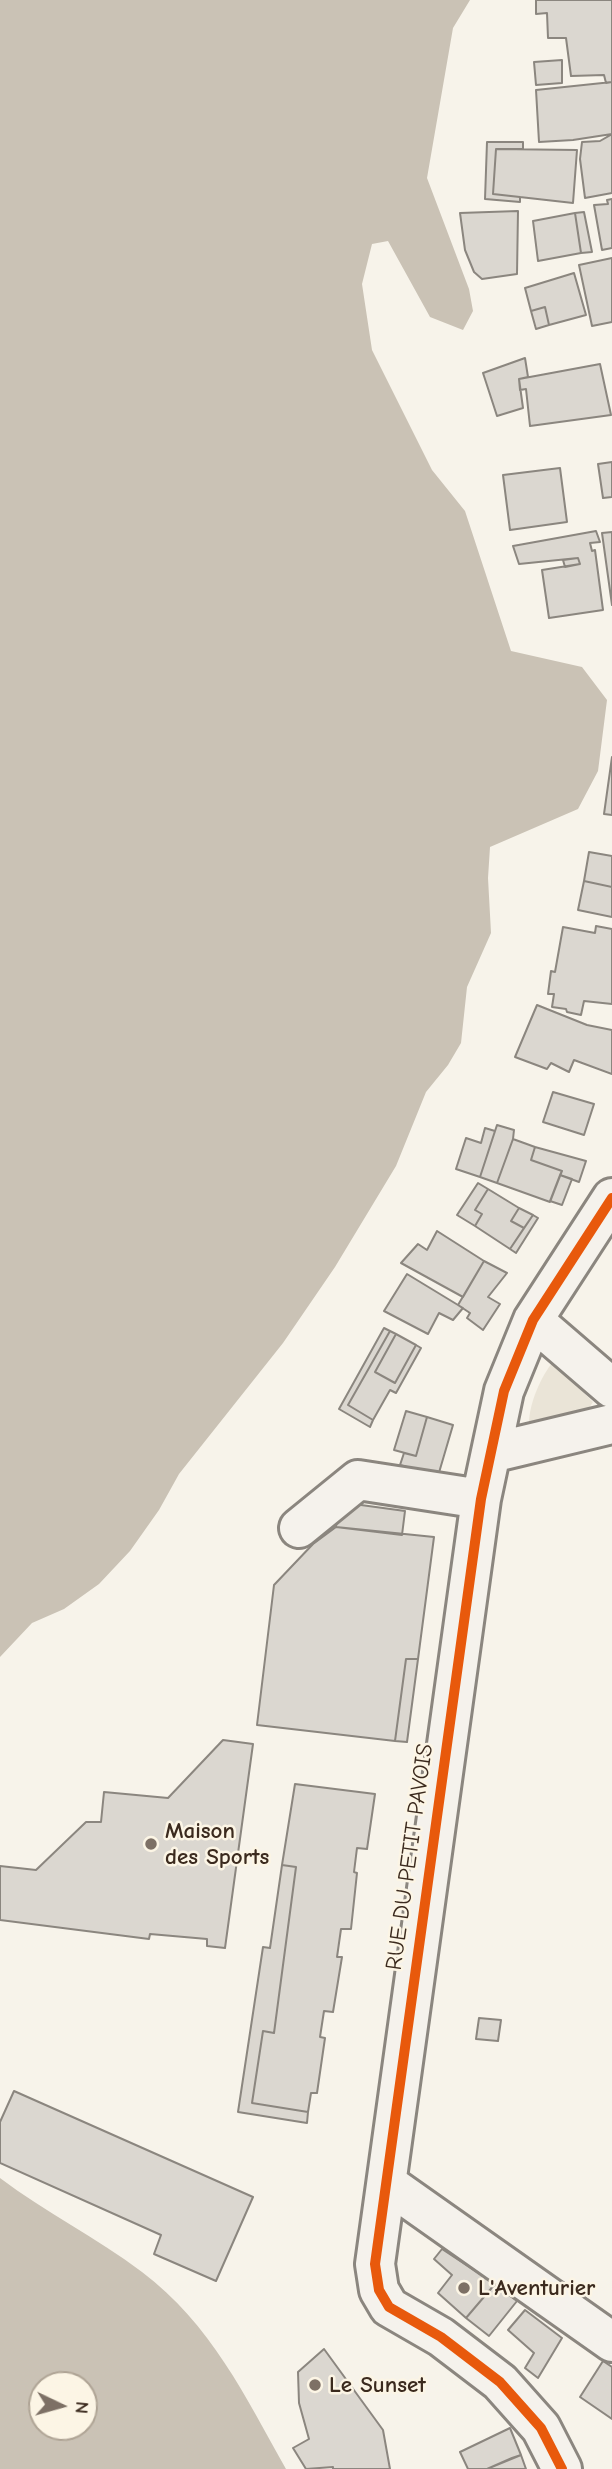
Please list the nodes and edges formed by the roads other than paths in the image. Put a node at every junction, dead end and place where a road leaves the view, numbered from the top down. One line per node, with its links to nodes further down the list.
1 (612, 1199): 2 (street, RUE DU PETIT PAVOIS)
2 (533, 1320): 3 (street); 5 (street, RUE DU PETIT PAVOIS)
3 (612, 1388)
4 (612, 1424): 5 (street)
5 (491, 1453): 6 (street, RUE DU PETIT PAVOIS)
6 (481, 1499): 7 (street); 8 (street, RUE DU PETIT PAVOIS)
7 (299, 1528)
8 (388, 2184): 9 (street); 10 (street, RUE DU PETIT PAVOIS)
9 (612, 2342)
10 (562, 2469)

